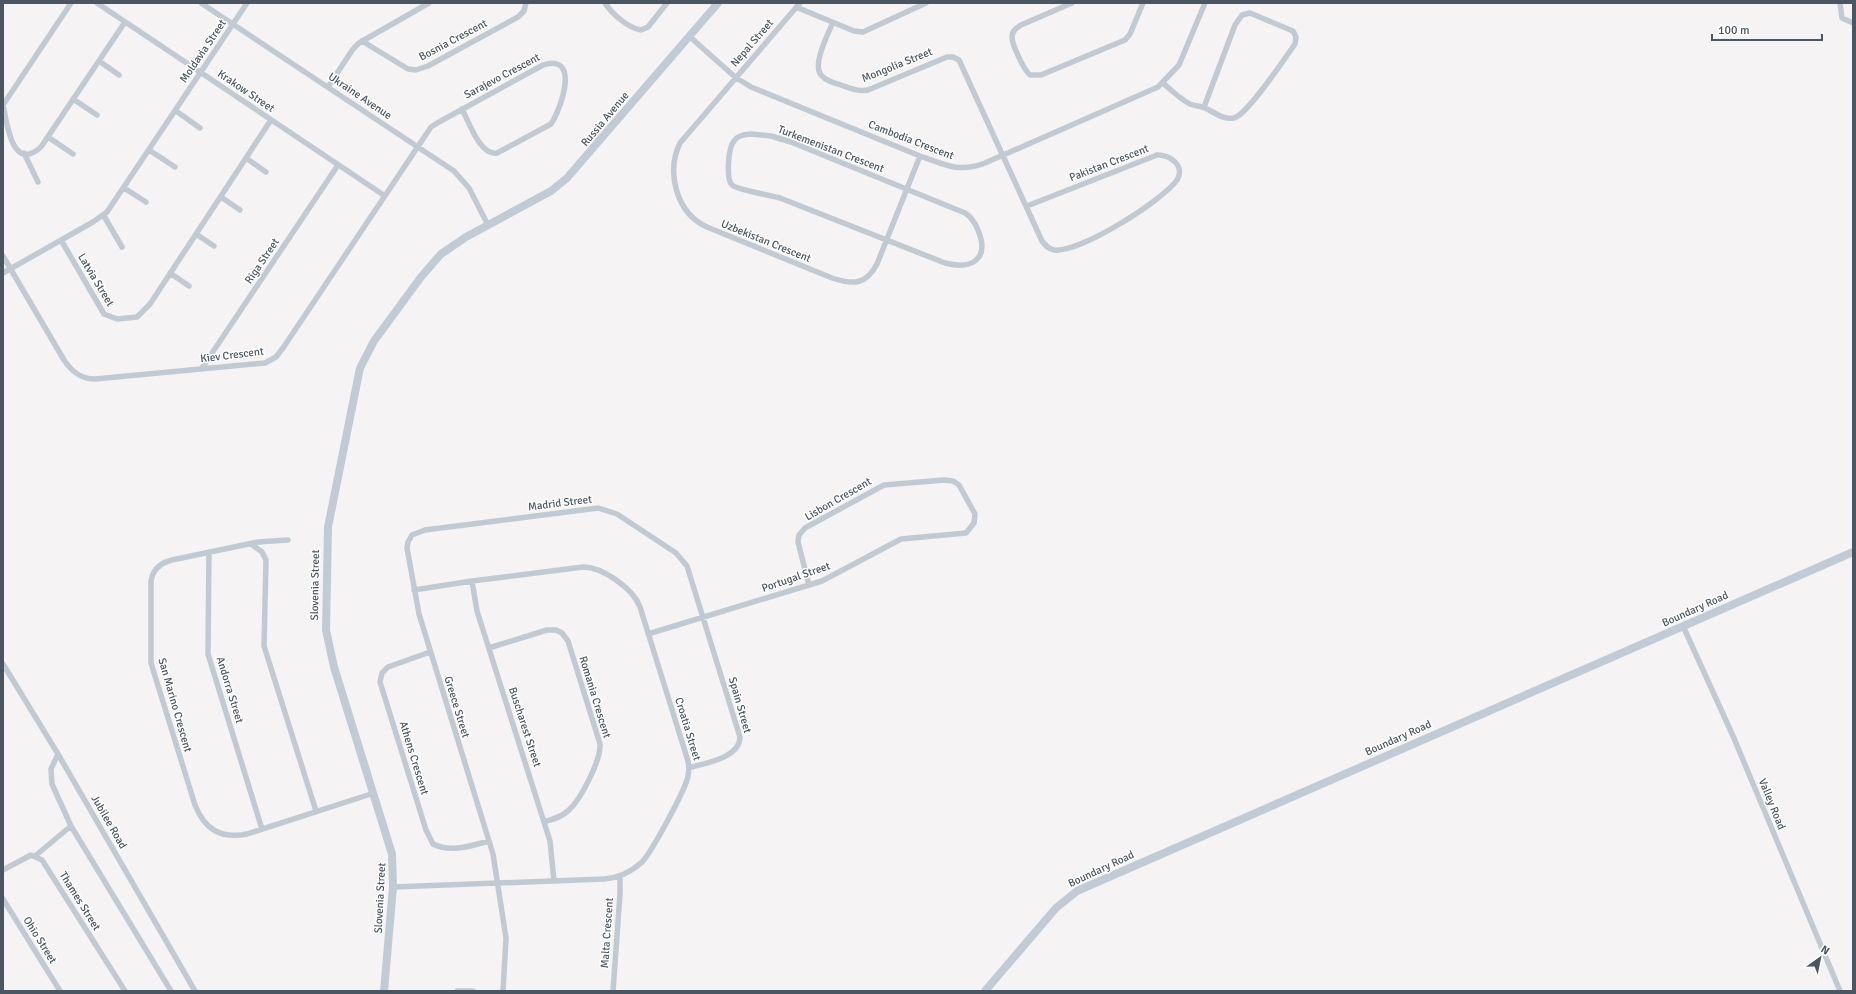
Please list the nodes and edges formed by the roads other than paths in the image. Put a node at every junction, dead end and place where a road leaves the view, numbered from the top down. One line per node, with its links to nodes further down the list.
1 (71, 3): 29 (street)
2 (97, 3): 16 (street, Krakow Street)
3 (201, 3): 19 (street, Ukraine Avenue)
4 (247, 3): 19 (street, Moldavia Street)
5 (429, 3): 21 (street)
6 (526, 3): 21 (street, Bosnia Crescent)
7 (605, 3): 8 (street)
8 (667, 3)
9 (718, 3): 20 (street, Russia Avenue)
10 (926, 3): 17 (street)
11 (1072, 3): 12 (street)
12 (1143, 3)
13 (1205, 3): 26 (street, Cambodia Crescent)
14 (1840, 3): 18 (street)
15 (798, 5): 17 (street); 25 (street, Nepal Street)
16 (125, 22): 22 (street); 23 (street, Krakow Street)
17 (833, 22): 41 (street, Mongolia Street)
18 (1853, 23)
19 (233, 24): 23 (street, Moldavia Street); 27 (street, Ukraine Avenue)
20 (689, 36): 25 (street, Cambodia Crescent); 56 (street, Russia Avenue)
21 (362, 41): 27 (street)
22 (99, 61): 24 (street); 28 (street)
23 (201, 72): 32 (street, Moldavia Street); 34 (street, Krakow Street)
24 (119, 74)
25 (735, 77): 42 (street, Cambodia Crescent); 59 (street, Uzbekistan Crescent)
26 (1163, 83): 30 (street); 41 (street, Cambodia Crescent)
27 (328, 87): 37 (street, Ukraine Avenue)
28 (73, 99): 33 (street); 36 (street)
29 (3, 105): 39 (street)
30 (1204, 107): 30 (street)
31 (462, 109): 31 (street, Sarajevo Crescent); 37 (street, Sarajevo Crescent)
32 (176, 111): 35 (street); 38 (street, Moldavia Street)
33 (97, 115)
34 (271, 120): 43 (street, Latvia Street); 44 (street, Krakow Street)
35 (200, 128)
36 (48, 137): 39 (street); 40 (street)
37 (417, 146): 50 (street, Kiev Crescent); 56 (street, Ukraine Avenue)
38 (150, 150): 45 (street); 48 (street, Moldavia Street)
39 (24, 153): 47 (street)
40 (73, 154)
41 (1003, 155): 42 (street, Cambodia Crescent); 53 (street, Pakistan Crescent)
42 (920, 156): 49 (street, Uzbekistan Crescent)
43 (246, 158): 46 (street); 51 (street, Latvia Street)
44 (338, 165): 50 (street, Krakow Street); 67 (street, Riga Street)
45 (175, 167)
46 (266, 172)
47 (38, 182)
48 (124, 188): 52 (street); 55 (street, Moldavia Street)
49 (907, 190): 59 (street, Uzbekistan Crescent); 59 (street, Turkemenistan Crescent); 59 (street, Turkemenistan Crescent)
50 (385, 196): 67 (street, Kiev Crescent)
51 (220, 197): 54 (street); 57 (street, Latvia Street)
52 (146, 202)
53 (1027, 206): 53 (street, Pakistan Crescent)
54 (240, 210)
55 (104, 216): 58 (street, Moldavia Street); 61 (street)
56 (488, 225): 85 (street, Slovenia Street)
57 (196, 234): 60 (street); 65 (street, Latvia Street)
58 (61, 240): 63 (street, Moldavia Street); 65 (street, Latvia Street)
59 (886, 240)
60 (214, 246)
61 (122, 247)
62 (3, 256): 63 (street, Kiev Crescent)
63 (11, 269): 64 (street, Moldavia Street); 67 (street, Kiev Crescent)
64 (3, 273)
65 (170, 273): 66 (street)
66 (189, 286)
67 (202, 368)
68 (969, 530): 75 (street, Portugal Street); 75 (street, Lisbon Crescent)
69 (412, 535): 76 (street, Greece Street); 77 (street, Madrid Street)
70 (288, 540): 71 (street, San Marino Crescent)
71 (251, 544): 72 (street, San Marino Crescent); 86 (street)
72 (209, 552): 89 (street, Andorra Street); 89 (street, San Marino Crescent)
73 (1853, 552): 78 (street, Boundary Road)
74 (472, 581): 76 (street, Croatia Street); 79 (street, Croatia Street); 80 (street, Buscharest Street)
75 (809, 585): 77 (street, Portugal Street)
76 (414, 590): 81 (street, Greece Street)
77 (702, 618): 79 (street, Portugal Street); 84 (street, Spain Street)
78 (1683, 626): 107 (street, Boundary Road); 108 (street, Valley Road)
79 (648, 634): 84 (street, Croatia Street)
80 (489, 648): 87 (street, Buscharest Street); 87 (street, Romania Crescent)
81 (430, 652): 90 (street, Greece Street); 90 (street, Athens Crescent)
82 (3, 664): 83 (street, Jubilee Road)
83 (58, 754): 88 (street); 101 (street, Jubilee Road)
84 (689, 768): 93 (street, Croatia Street)
85 (374, 793): 86 (street, San Marino Crescent); 96 (street, Slovenia Street)
86 (316, 811): 89 (street, San Marino Crescent)
87 (544, 822): 94 (street, Buscharest Street)
88 (71, 826): 91 (street); 100 (street)
89 (262, 829)
90 (489, 840): 95 (street, Greece Street)
91 (35, 856): 92 (street); 99 (street, Thames Street)
92 (3, 870)
93 (620, 876): 94 (street, Croatia Street); 106 (street, Malta Crescent)
94 (554, 881): 95 (street, Croatia Street)
95 (497, 884): 96 (street, Croatia Street); 105 (street, Greece Street)
96 (393, 887): 102 (street, Slovenia Street)
97 (3, 899): 98 (street, Ohio Street)
98 (60, 991)
99 (125, 991)
100 (171, 991)
101 (195, 991)
102 (384, 991)
103 (457, 991): 104 (street)
104 (472, 991)
105 (503, 991)
106 (613, 991)
107 (985, 991)
108 (1840, 991)

